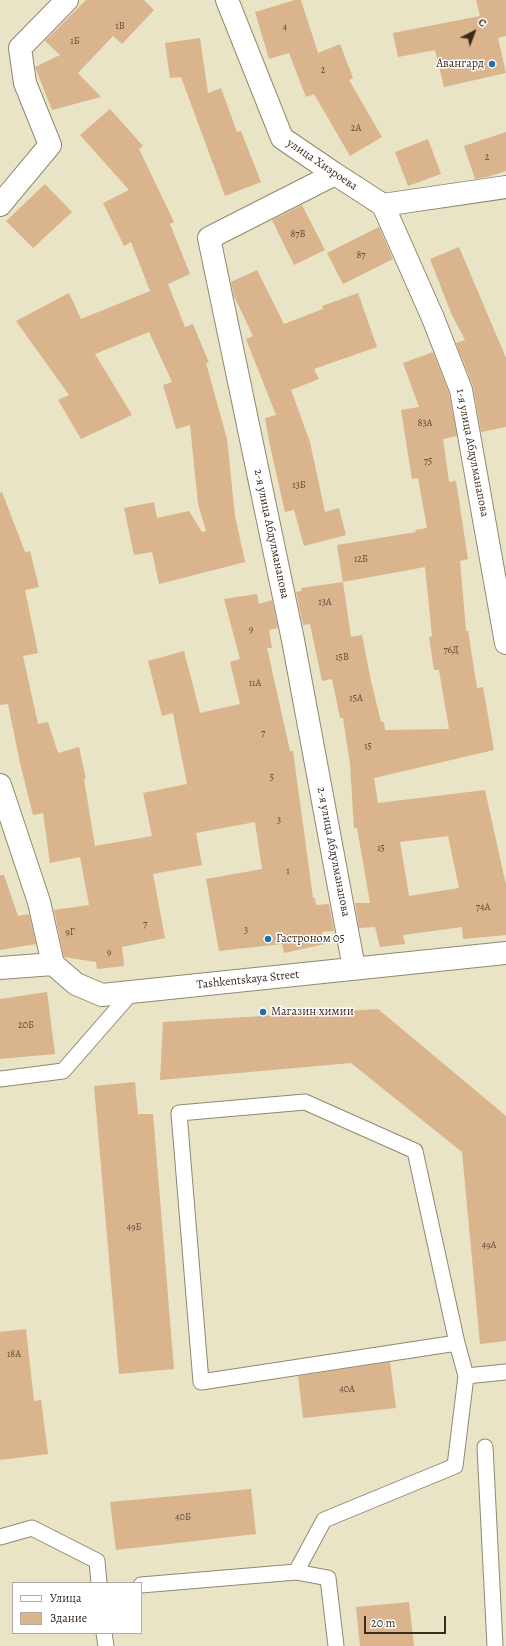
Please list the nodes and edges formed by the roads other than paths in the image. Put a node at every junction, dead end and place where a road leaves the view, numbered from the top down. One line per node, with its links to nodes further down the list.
1 (67, 0): 5 (street)
2 (227, 0): 3 (street, улица Хизроева)
3 (335, 174): 6 (street, улица Хизроева); 12 (street, 2-я улица Абдулманапова)
4 (506, 187): 6 (street)
5 (0, 205)
6 (383, 205): 7 (street, 1-я улица Абдулманапова)
7 (506, 643)
8 (0, 785): 10 (street)
9 (506, 953): 12 (street, Tashkentskaya Street)
10 (53, 964): 11 (street); 13 (street, Tashkentskaya Street)
11 (0, 968)
12 (354, 968): 13 (street, Tashkentskaya Street)
13 (132, 992): 14 (lane)
14 (0, 1079)
15 (457, 1343): 15 (lane); 17 (lane)
16 (506, 1372): 17 (lane)
17 (466, 1376): 20 (lane)
18 (485, 1447): 26 (lane)
19 (0, 1537): 21 (lane)
20 (296, 1572): 22 (lane); 25 (lane)
21 (99, 1582)
22 (142, 1585)
23 (104, 1634): 24 (lane)
24 (106, 1646)
25 (336, 1646)
26 (495, 1646)

